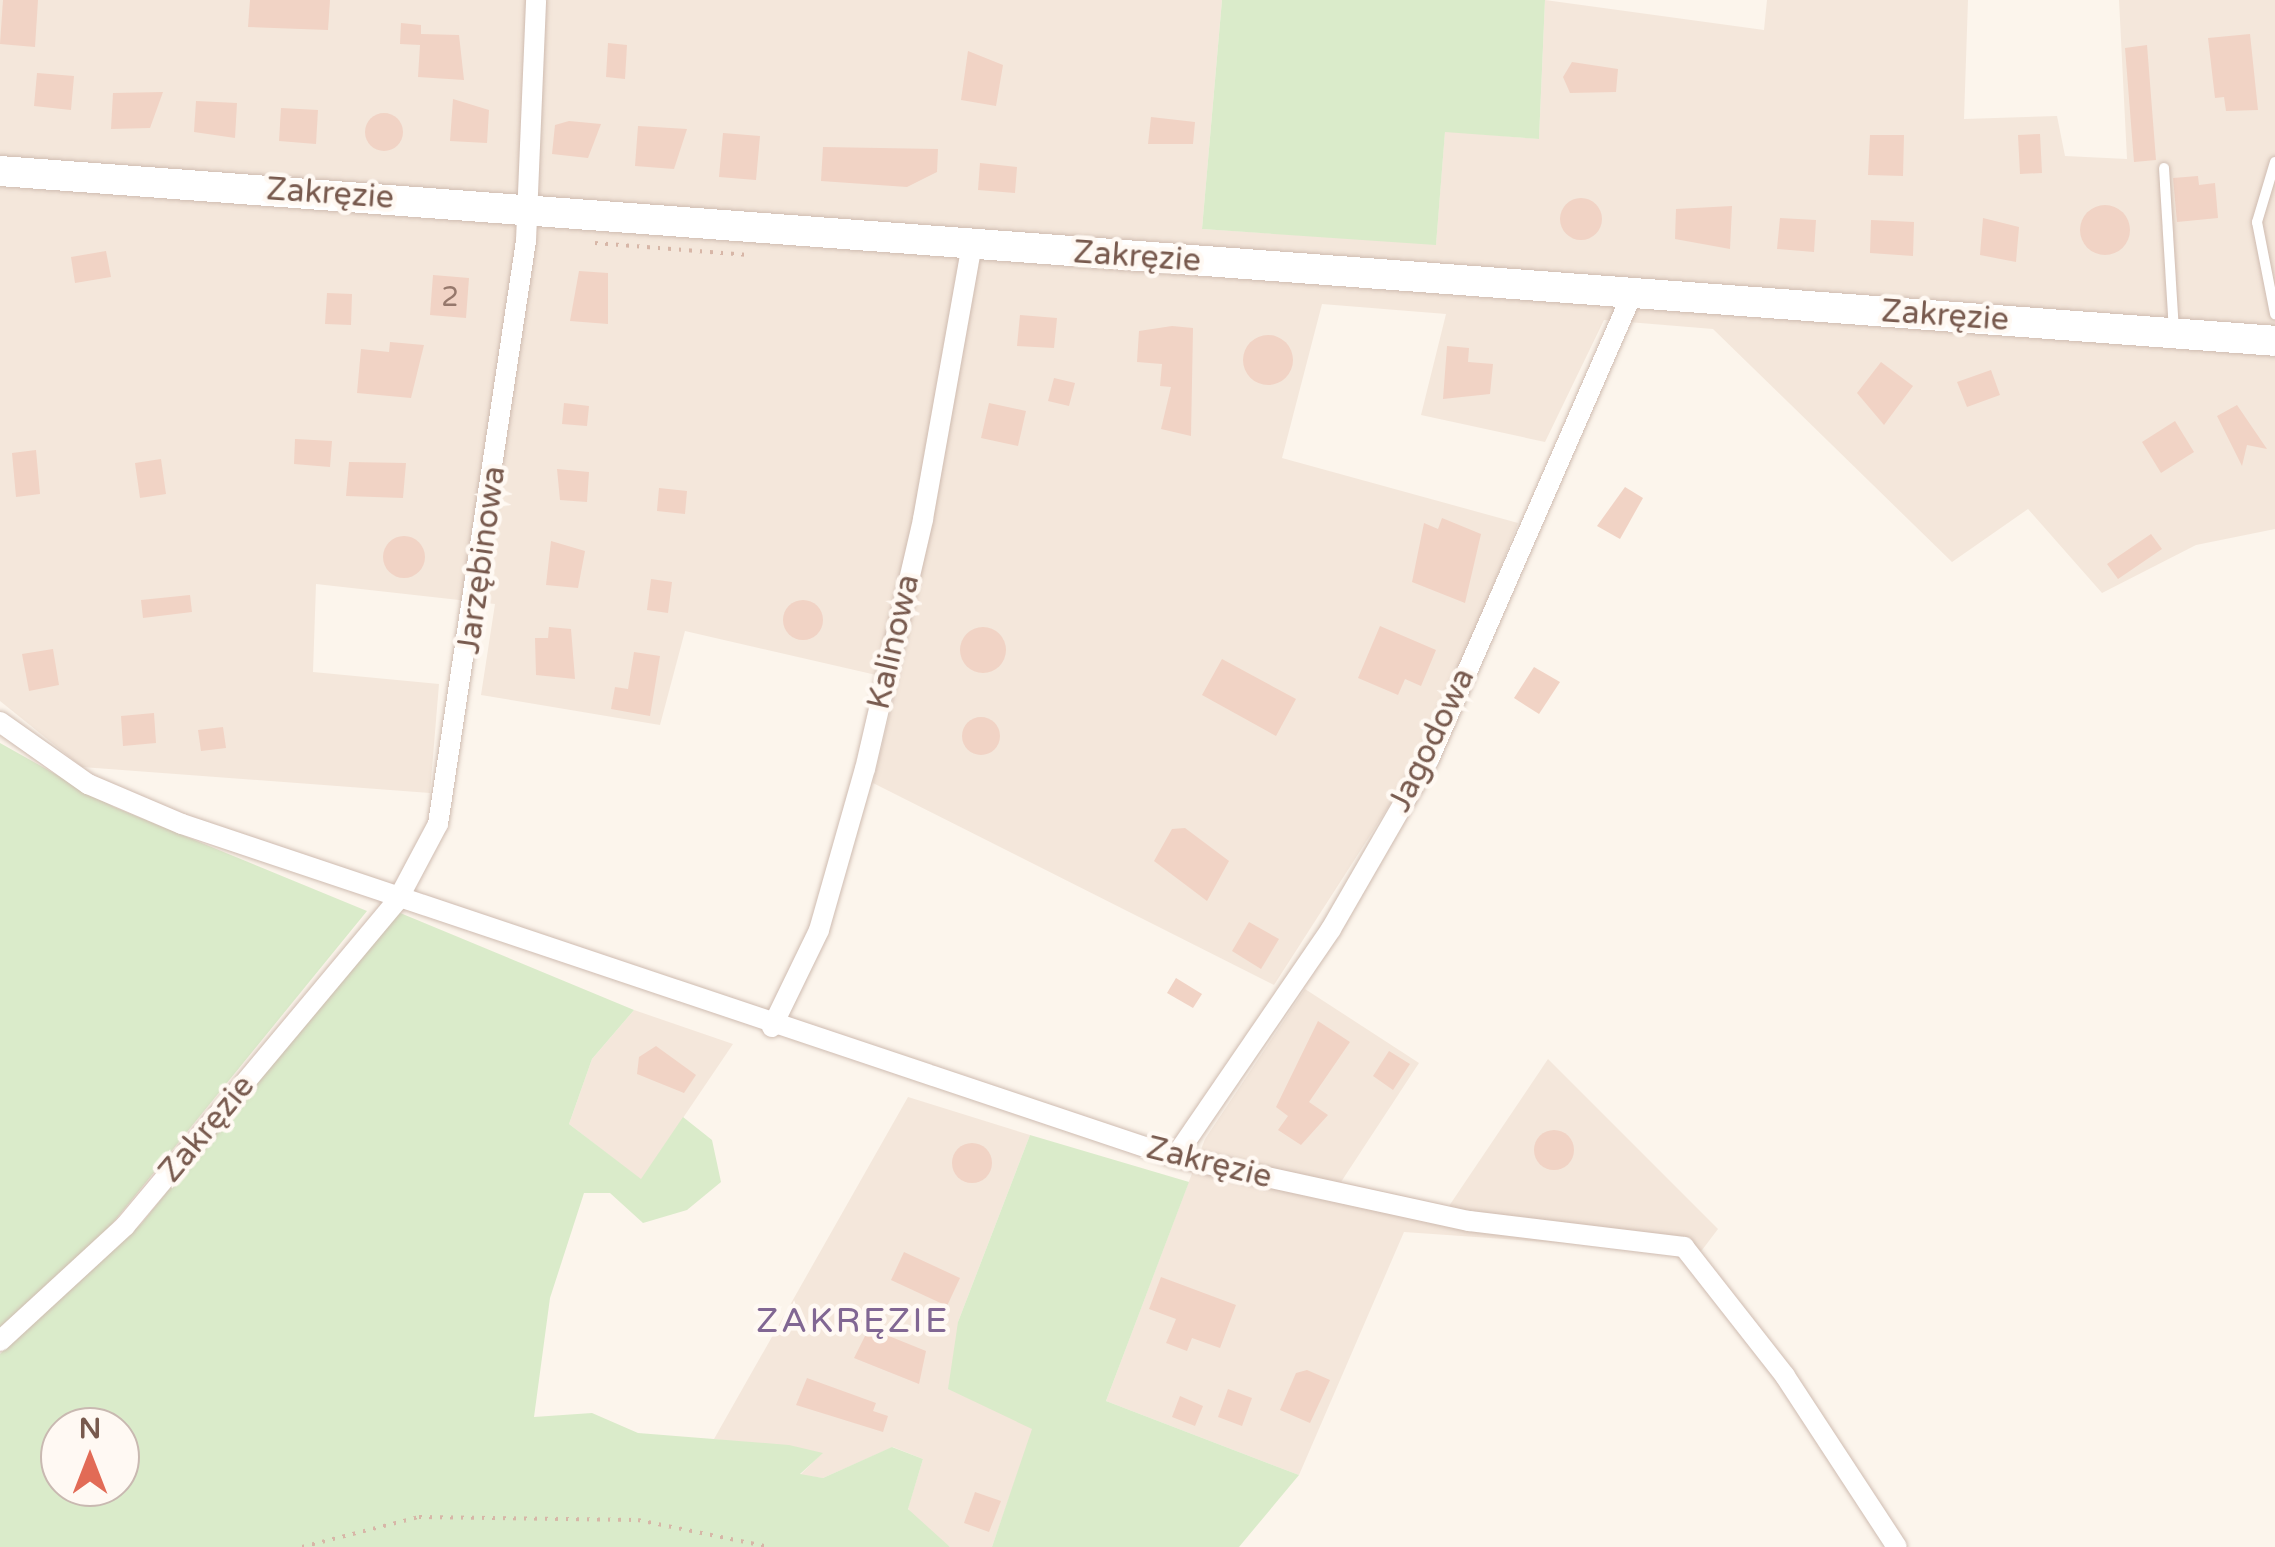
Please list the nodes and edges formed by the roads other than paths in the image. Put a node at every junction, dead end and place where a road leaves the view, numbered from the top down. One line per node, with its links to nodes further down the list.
1 (536, 0): 5 (street, Jarzębinowa)
2 (2275, 162): 8 (lane)
3 (2164, 168): 9 (lane)
4 (0, 171): 5 (street, Zakręzie)
5 (526, 207): 6 (street, Zakręzie); 12 (street, Jarzębinowa)
6 (972, 245): 7 (street, Zakręzie); 13 (street, Kalinowa)
7 (1633, 292): 9 (street, Zakręzie); 14 (street, Jagodowa)
8 (2275, 314)
9 (2174, 333): 10 (street, Zakręzie)
10 (2275, 341)
11 (0, 722): 12 (street, Zakręzie)
12 (397, 901): 13 (street, Zakręzie); 15 (street, Zakręzie)
13 (772, 1027): 14 (street, Zakręzie)
14 (1175, 1158): 16 (street, Zakręzie)
15 (0, 1341)
16 (1897, 1547)

